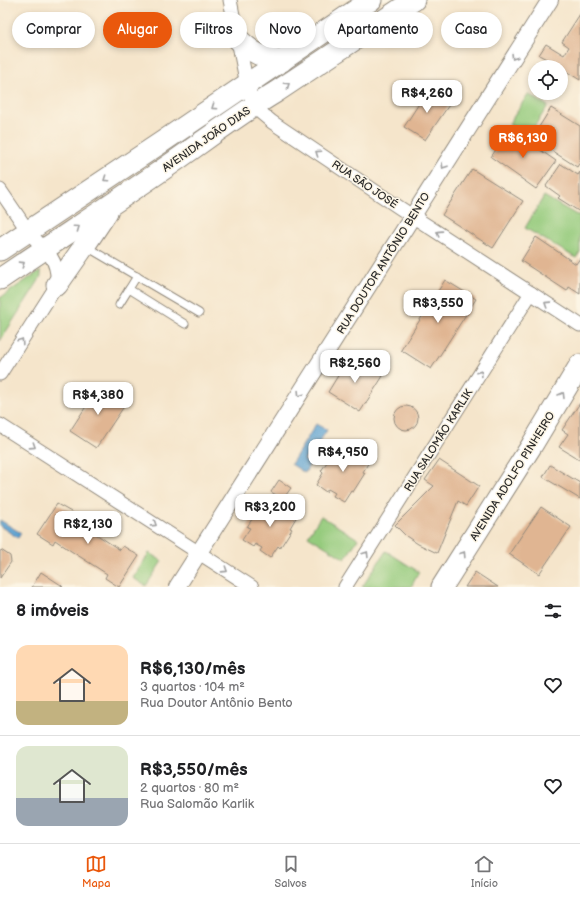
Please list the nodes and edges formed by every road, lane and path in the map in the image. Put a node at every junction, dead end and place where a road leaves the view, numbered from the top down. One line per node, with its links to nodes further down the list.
1 (230, 0): 6 (street)
2 (371, 0): 12 (main road, AVENIDA JOÃO DIAS)
3 (375, 0): 7 (street)
4 (414, 0): 8 (main road, AVENIDA JOÃO DIAS)
5 (550, 0): 17 (street, RUA DOUTOR ANTÔNIO BENTO, one-way to 17)
6 (232, 12)
7 (383, 12)
8 (396, 12)
9 (247, 47): 12 (main road)
10 (240, 48): 13 (street)
11 (342, 48): 14 (main road, AVENIDA JOÃO DIAS, one-way to 11)
12 (282, 60): 13 (main road, AVENIDA JOÃO DIAS)
13 (247, 85): 14 (street); 18 (main road, AVENIDA JOÃO DIAS, one-way to 18)
14 (254, 105): 16 (main road, AVENIDA JOÃO DIAS); 17 (street, RUA SÃO JOSÉ, one-way to 14)
15 (0, 190): 18 (street)
16 (113, 203): 19 (main road); 21 (main road, AVENIDA JOÃO DIAS, one-way to 16)
17 (413, 216): 26 (street, RUA SÃO JOSÉ, one-way to 17); 34 (street, RUA DOUTOR ANTÔNIO BENTO, one-way to 34)
18 (28, 231): 20 (main road, AVENIDA JOÃO DIAS); 21 (street)
19 (85, 245): 22 (lane); 24 (main road)
20 (0, 250)
21 (44, 250): 23 (main road, AVENIDA JOÃO DIAS, one-way to 21); 24 (street)
22 (137, 276): 25 (lane); 28 (lane)
23 (0, 279)
24 (57, 284): 32 (street, one-way to 24)
25 (129, 289): 27 (lane); 29 (lane)
26 (531, 293): 30 (street, RUA SÃO JOSÉ, one-way to 26); 37 (street, RUA SALOMÃO KARLIK, one-way to 26)
27 (119, 305)
28 (199, 313)
29 (185, 324)
30 (580, 325)
31 (580, 365): 38 (main road, AVENIDA ADOLFO PINHEIRO, one-way to 31)
32 (0, 374)
33 (0, 425): 34 (street, one-way to 34)
34 (199, 553): 35 (street, RUA DOUTOR ANTÔNIO BENTO); 36 (street, one-way to 36)
35 (177, 587)
36 (252, 587)
37 (345, 587)
38 (442, 587)

